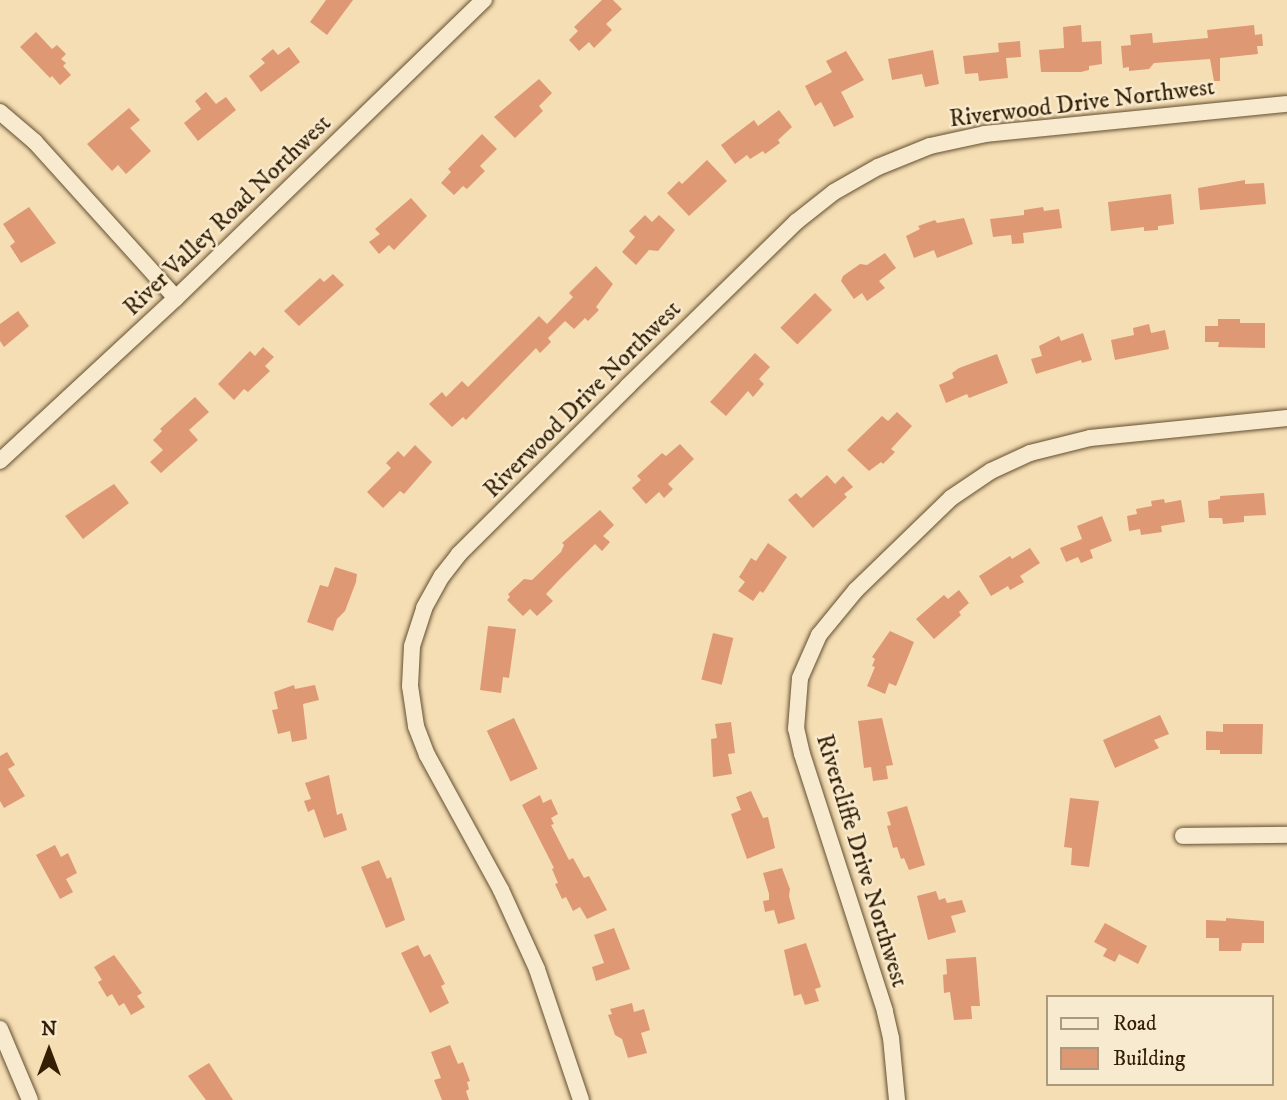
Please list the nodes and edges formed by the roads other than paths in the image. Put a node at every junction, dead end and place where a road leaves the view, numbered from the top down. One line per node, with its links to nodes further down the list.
1 (484, 0): 4 (street, River Valley Road Northwest)
2 (1287, 104): 11 (street, Riverwood Drive Northwest)
3 (0, 112): 4 (street)
4 (176, 298): 6 (street, River Valley Road Northwest)
5 (1287, 418): 12 (street, Rivercliffe Drive Northwest)
6 (0, 461)
7 (1287, 835): 8 (street)
8 (1182, 836)
9 (0, 1029): 10 (street)
10 (30, 1100)
11 (581, 1100)
12 (897, 1100)

